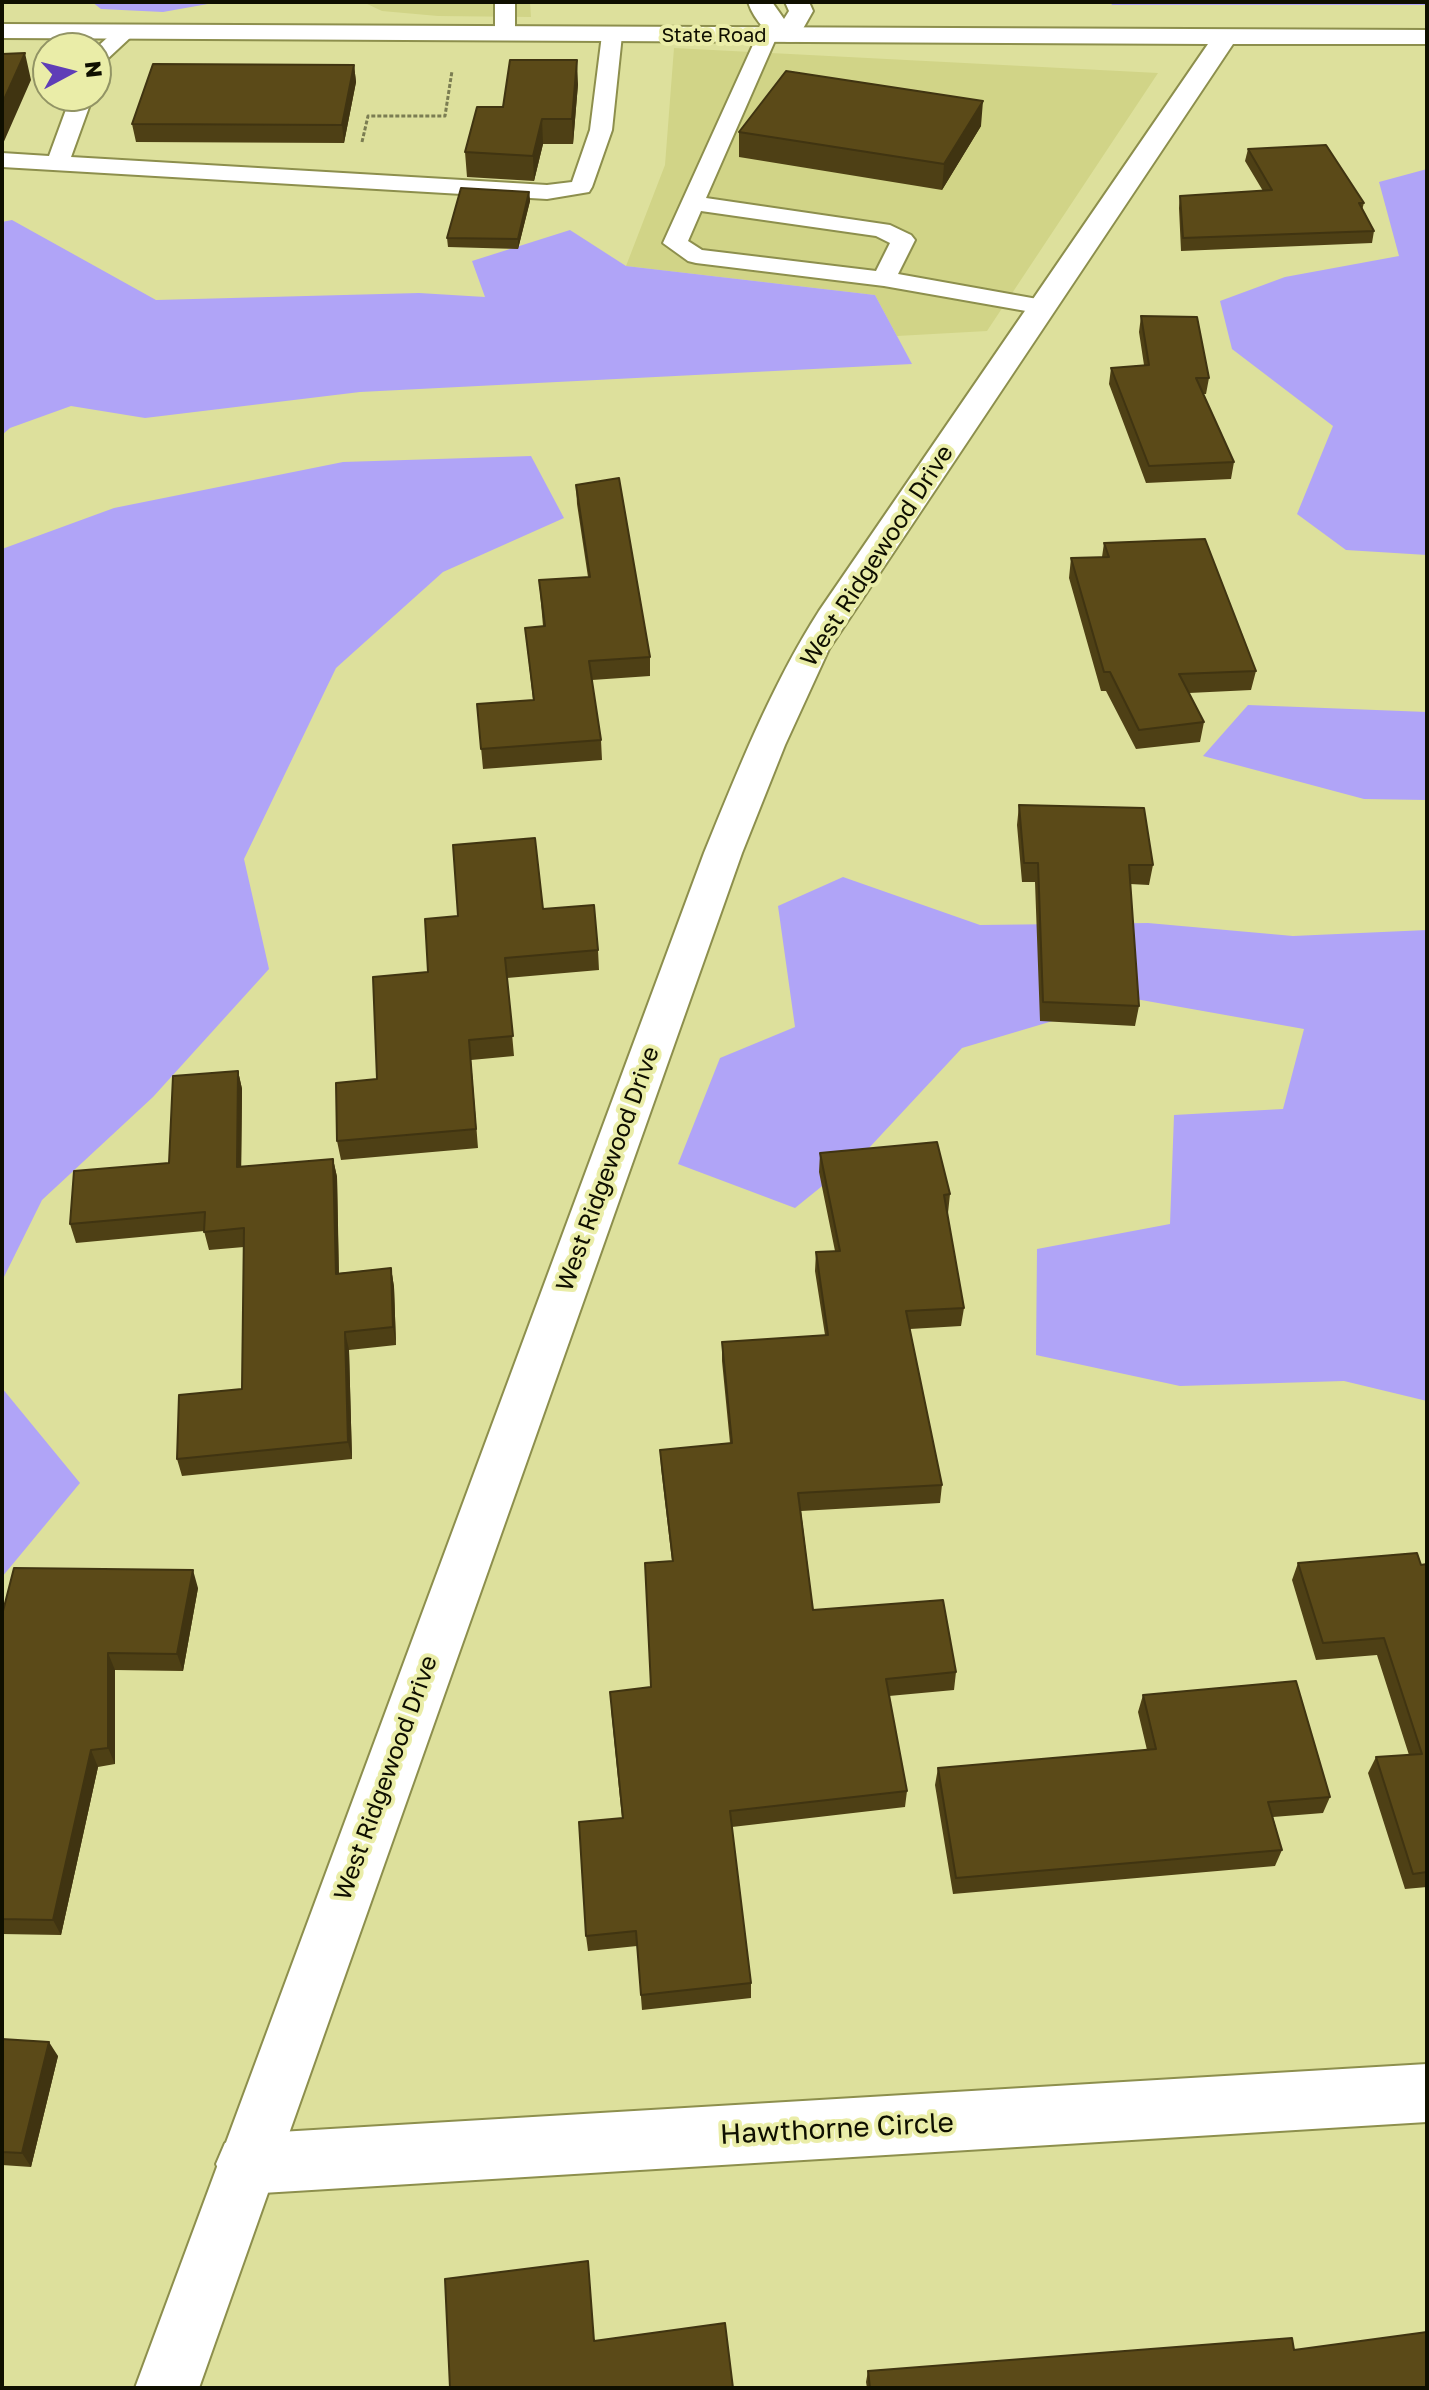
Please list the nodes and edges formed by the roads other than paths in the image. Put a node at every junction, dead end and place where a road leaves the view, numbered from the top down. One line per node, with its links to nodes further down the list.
1 (505, 2): 8 (lane)
2 (760, 2): 10 (street)
3 (797, 2): 10 (street)
4 (315, 8): 7 (street)
5 (2, 31): 6 (street, State Road)
6 (125, 32): 7 (street, State Road); 13 (lane)
7 (340, 32): 8 (street, State Road)
8 (505, 35): 9 (street, State Road)
9 (612, 35): 10 (street, State Road); 16 (lane)
10 (777, 36): 12 (street, State Road); 17 (lane)
11 (1427, 37): 12 (street, State Road)
12 (1224, 38): 19 (street, West Ridgewood Drive)
13 (112, 44)
14 (76, 112): 16 (lane)
15 (2, 160): 16 (lane)
16 (58, 162)
17 (695, 203): 18 (lane); 18 (lane)
18 (884, 279): 19 (lane)
19 (1043, 307): 21 (street, West Ridgewood Drive)
20 (1427, 2093): 21 (street, Hawthorne Circle)
21 (246, 2164): 22 (street, West Ridgewood Drive)
22 (167, 2388)

